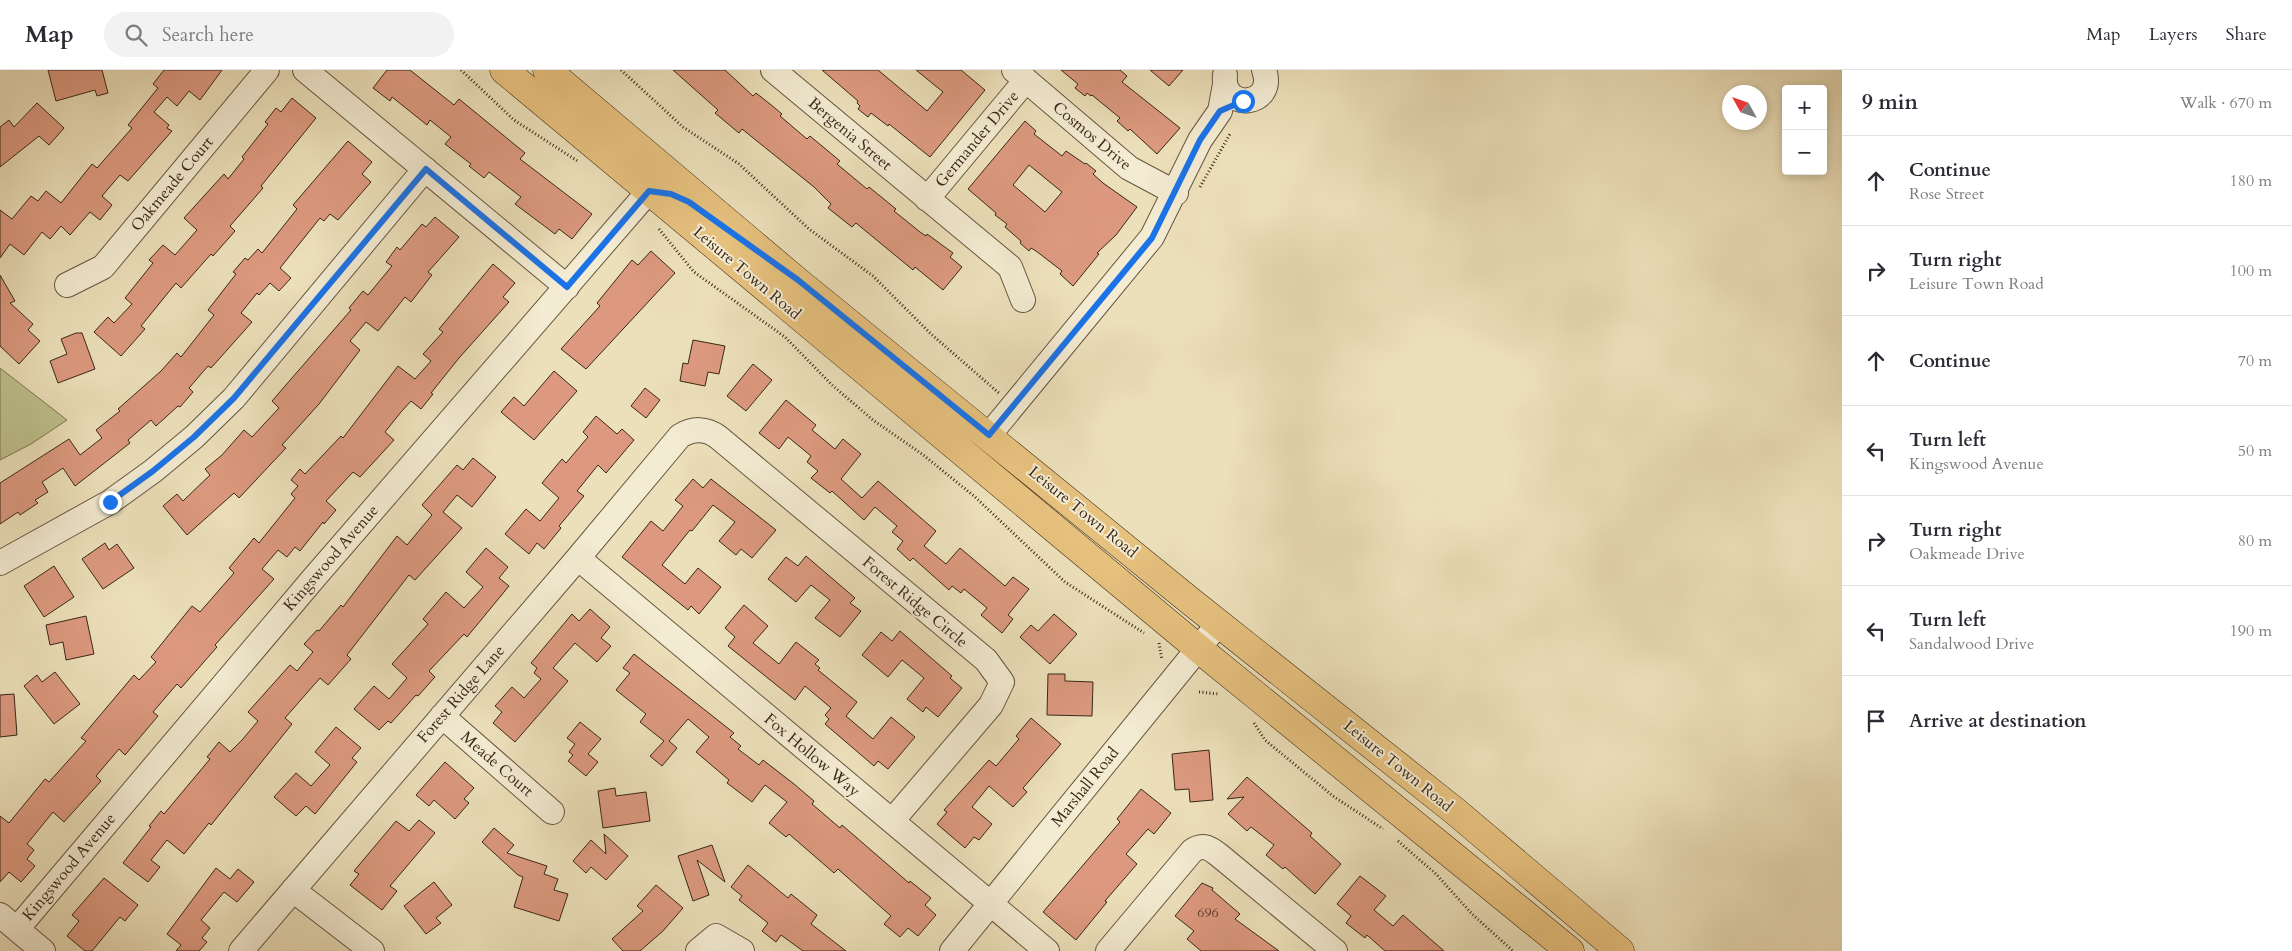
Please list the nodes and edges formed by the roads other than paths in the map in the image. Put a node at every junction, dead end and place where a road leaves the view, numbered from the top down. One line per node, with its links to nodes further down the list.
1 (266, 70): 16 (street, Oakmeade Court)
2 (306, 70): 11 (street)
3 (504, 70): 12 (main road, Leisure Town Road)
4 (547, 70): 15 (main road, Leisure Town Road)
5 (773, 70): 14 (street, Bergenia Street)
6 (1266, 72): 9 (street)
7 (1020, 75): 13 (street, Cosmos Drive); 14 (street, Germander Drive)
8 (1225, 75): 9 (street); 10 (street)
9 (1243, 101): 10 (street)
10 (1220, 111): 13 (street)
11 (426, 169): 17 (street); 22 (street)
12 (649, 191): 15 (main road); 17 (street, Kingswood Avenue); 24 (main road, Leisure Town Road)
13 (1176, 193): 19 (street)
14 (927, 199): 18 (street, Bergenia Street)
15 (798, 280): 19 (main road, Leisure Town Road)
16 (67, 285)
17 (567, 287): 30 (street, Kingswood Avenue)
18 (1023, 300)
19 (989, 435): 23 (main road, Leisure Town Road)
20 (680, 436): 21 (street, Forest Ridge Lane); 27 (street, Forest Ridge Circle)
21 (578, 558): 25 (street, Forest Ridge Lane); 27 (street, Fox Hollow Way)
22 (0, 563)
23 (1219, 623): 24 (street, Marshall Road); 41 (main road, Leisure Town Road)
24 (1199, 649): 29 (street, Marshall Road); 40 (main road, Leisure Town Road)
25 (442, 716): 26 (street, Meade Court); 28 (street, Forest Ridge Lane)
26 (552, 812)
27 (892, 821): 29 (street, Fox Hollow Way)
28 (294, 890): 32 (street, Forest Ridge Lane); 33 (street)
29 (990, 904): 36 (street, Marshall Road); 37 (street, Fox Hollow Way)
30 (9, 922): 31 (street)
31 (43, 951)
32 (241, 951)
33 (372, 951)
34 (698, 951): 35 (street)
35 (742, 951)
36 (952, 951)
37 (1047, 951)
38 (1108, 951): 39 (street)
39 (1335, 951)
40 (1570, 951)
41 (1620, 951)

